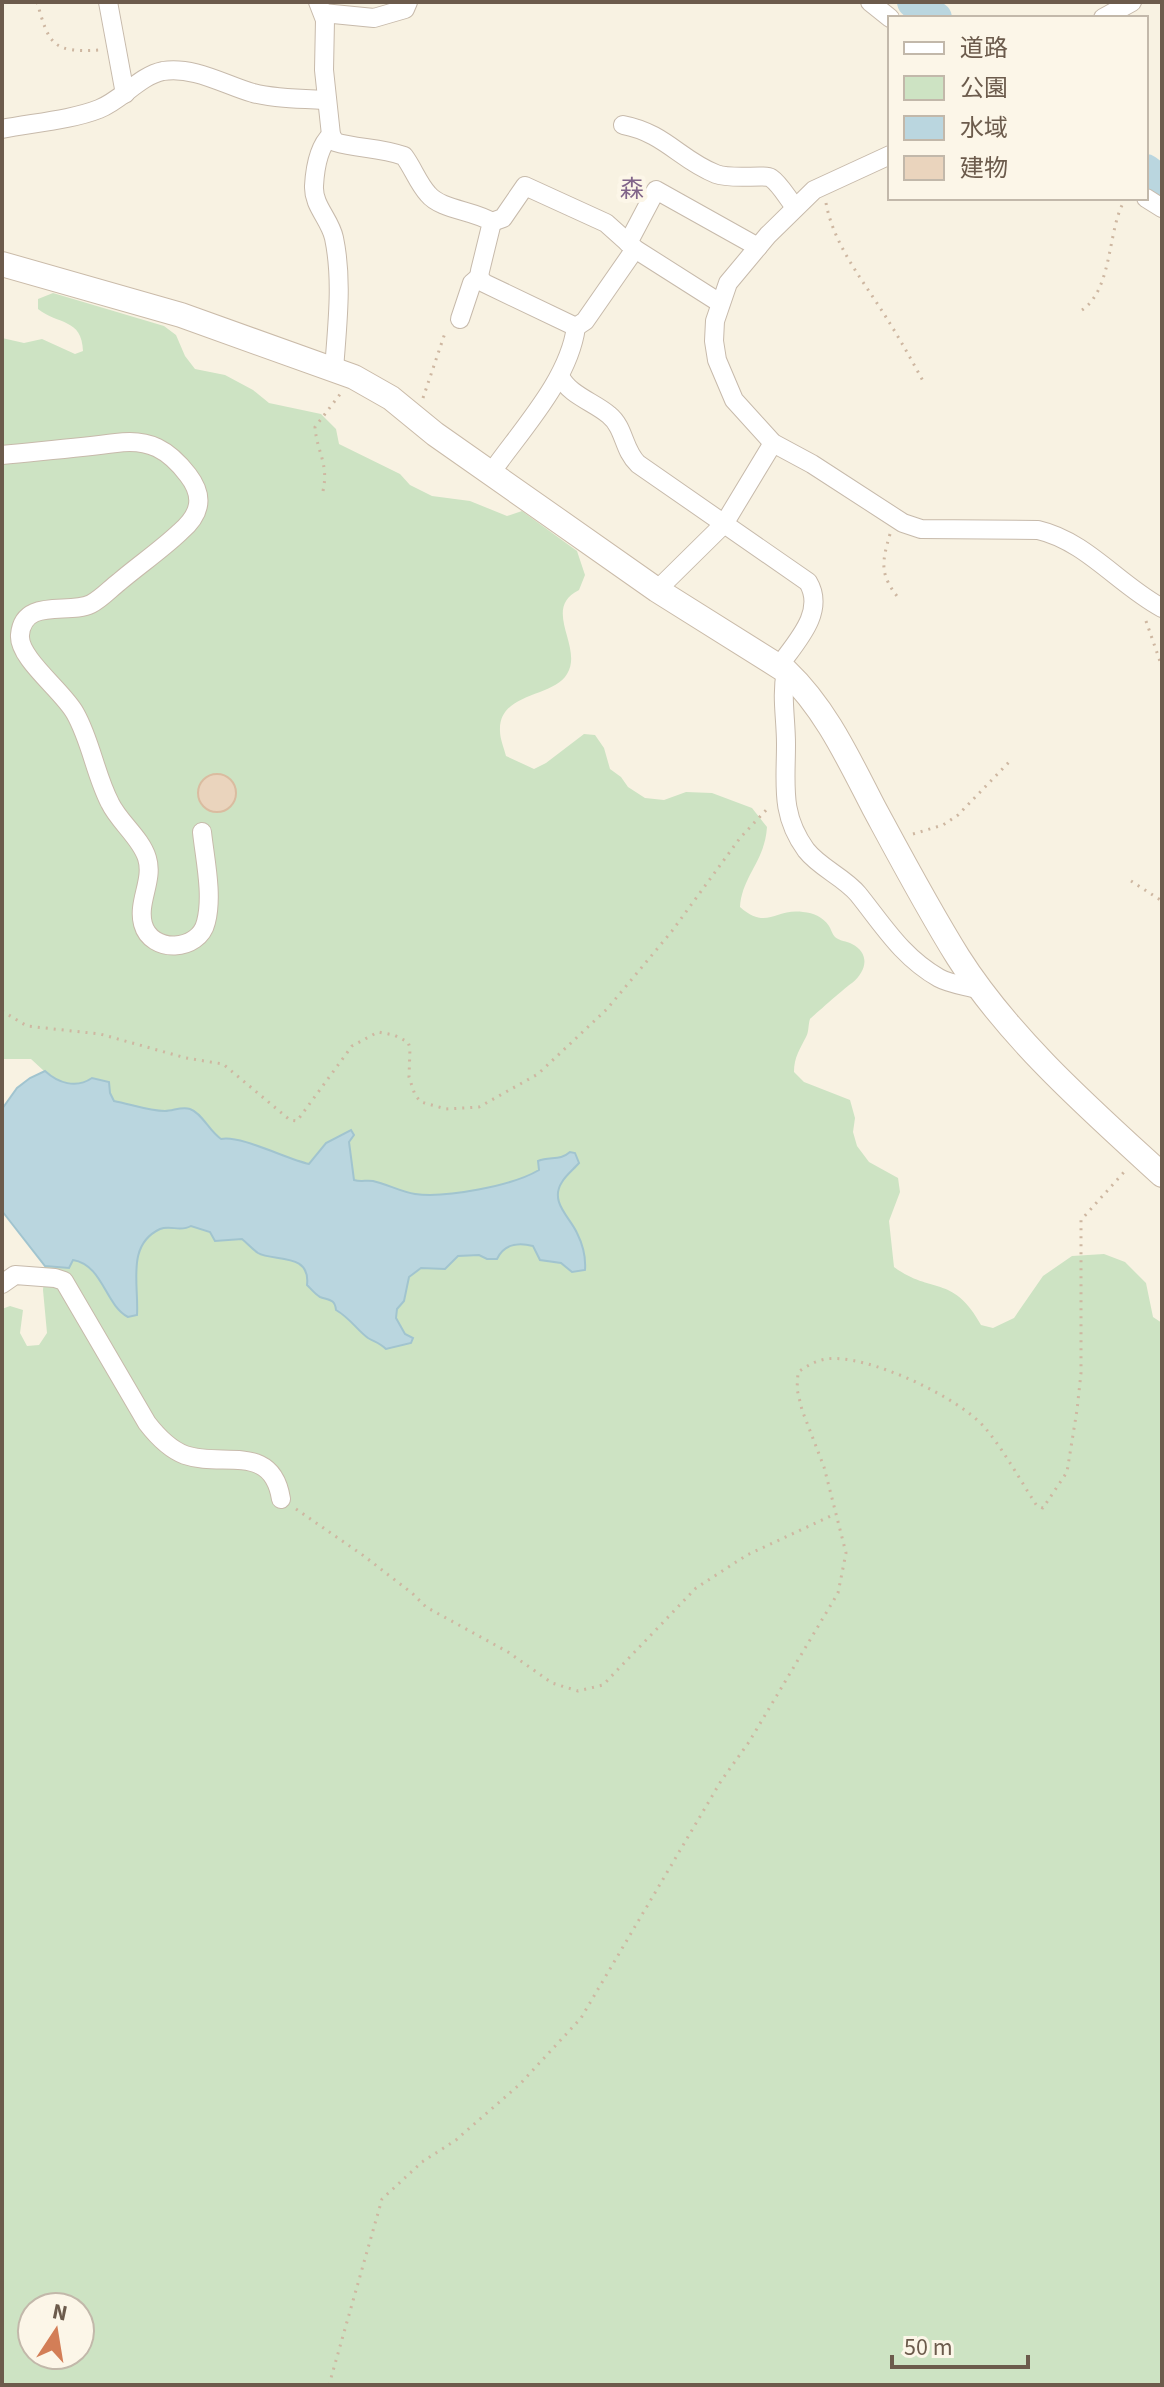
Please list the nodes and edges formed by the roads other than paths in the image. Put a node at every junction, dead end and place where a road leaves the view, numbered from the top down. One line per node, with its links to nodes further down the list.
1 (108, 2): 8 (street)
2 (408, 2): 5 (street)
3 (870, 2): 6 (street)
4 (1132, 2): 7 (street)
5 (321, 8): 9 (street)
6 (888, 16)
7 (1107, 16)
8 (125, 94): 9 (street); 11 (street)
9 (327, 100): 12 (street)
10 (623, 125): 14 (street)
11 (2, 129)
12 (331, 135): 15 (street); 23 (street)
13 (888, 156): 14 (street)
14 (795, 207): 17 (street)
15 (492, 222): 16 (street); 19 (street)
16 (631, 246): 17 (street); 20 (street); 22 (street)
17 (758, 247): 20 (street)
18 (3, 268): 23 (street)
19 (479, 277): 21 (street); 22 (street)
20 (720, 303): 25 (street)
21 (460, 319)
22 (576, 327): 24 (street)
23 (342, 372): 27 (street)
24 (560, 376): 27 (street); 28 (street)
25 (773, 443): 28 (street); 30 (street)
26 (2, 455): 32 (street)
27 (491, 473): 29 (street)
28 (724, 524): 29 (street); 31 (street)
29 (657, 590): 31 (street)
30 (1162, 608)
31 (783, 668): 33 (street); 33 (street)
32 (202, 832)
33 (980, 990): 34 (street)
34 (1162, 1175)
35 (2, 1284): 36 (street)
36 (281, 1499)

